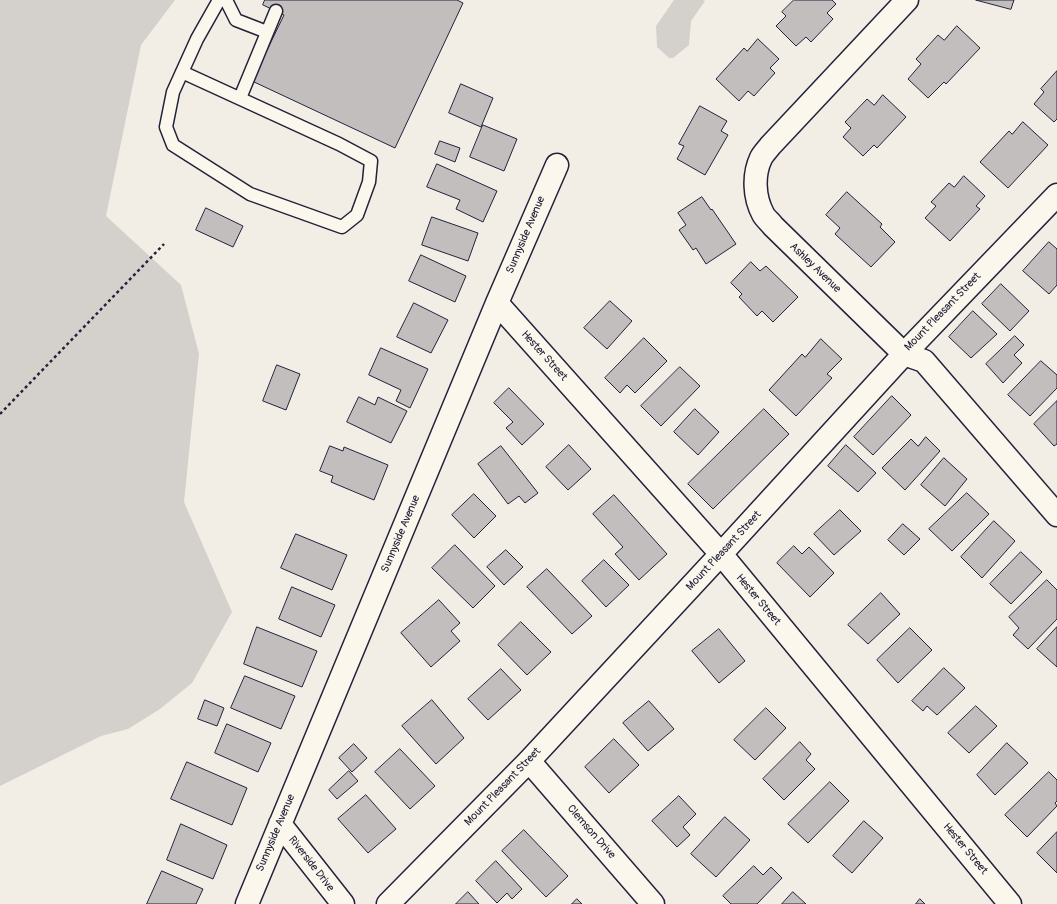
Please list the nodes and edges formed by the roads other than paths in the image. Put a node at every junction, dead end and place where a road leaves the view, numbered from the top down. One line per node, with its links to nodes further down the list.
1 (219, 0): 6 (lane)
2 (226, 0): 5 (lane)
3 (907, 0): 11 (street, Ashley Avenue)
4 (276, 11): 5 (lane)
5 (267, 32): 7 (lane)
6 (182, 72): 7 (lane); 7 (lane)
7 (240, 98)
8 (557, 165): 10 (street, Sunnyside Avenue)
9 (1057, 195): 11 (street, Mount Pleasant Street)
10 (497, 303): 13 (street, Hester Street); 15 (street, Sunnyside Avenue)
11 (904, 354): 12 (street, Ashley Avenue); 13 (street, Mount Pleasant Street)
12 (1057, 515)
13 (721, 554): 14 (street, Mount Pleasant Street); 20 (street, Hester Street)
14 (530, 761): 18 (street, Mount Pleasant Street); 19 (street, Clemson Drive)
15 (280, 824): 16 (street, Sunnyside Avenue); 17 (street, Riverside Drive)
16 (247, 904)
17 (343, 904)
18 (388, 904)
19 (653, 904)
20 (1010, 904)

